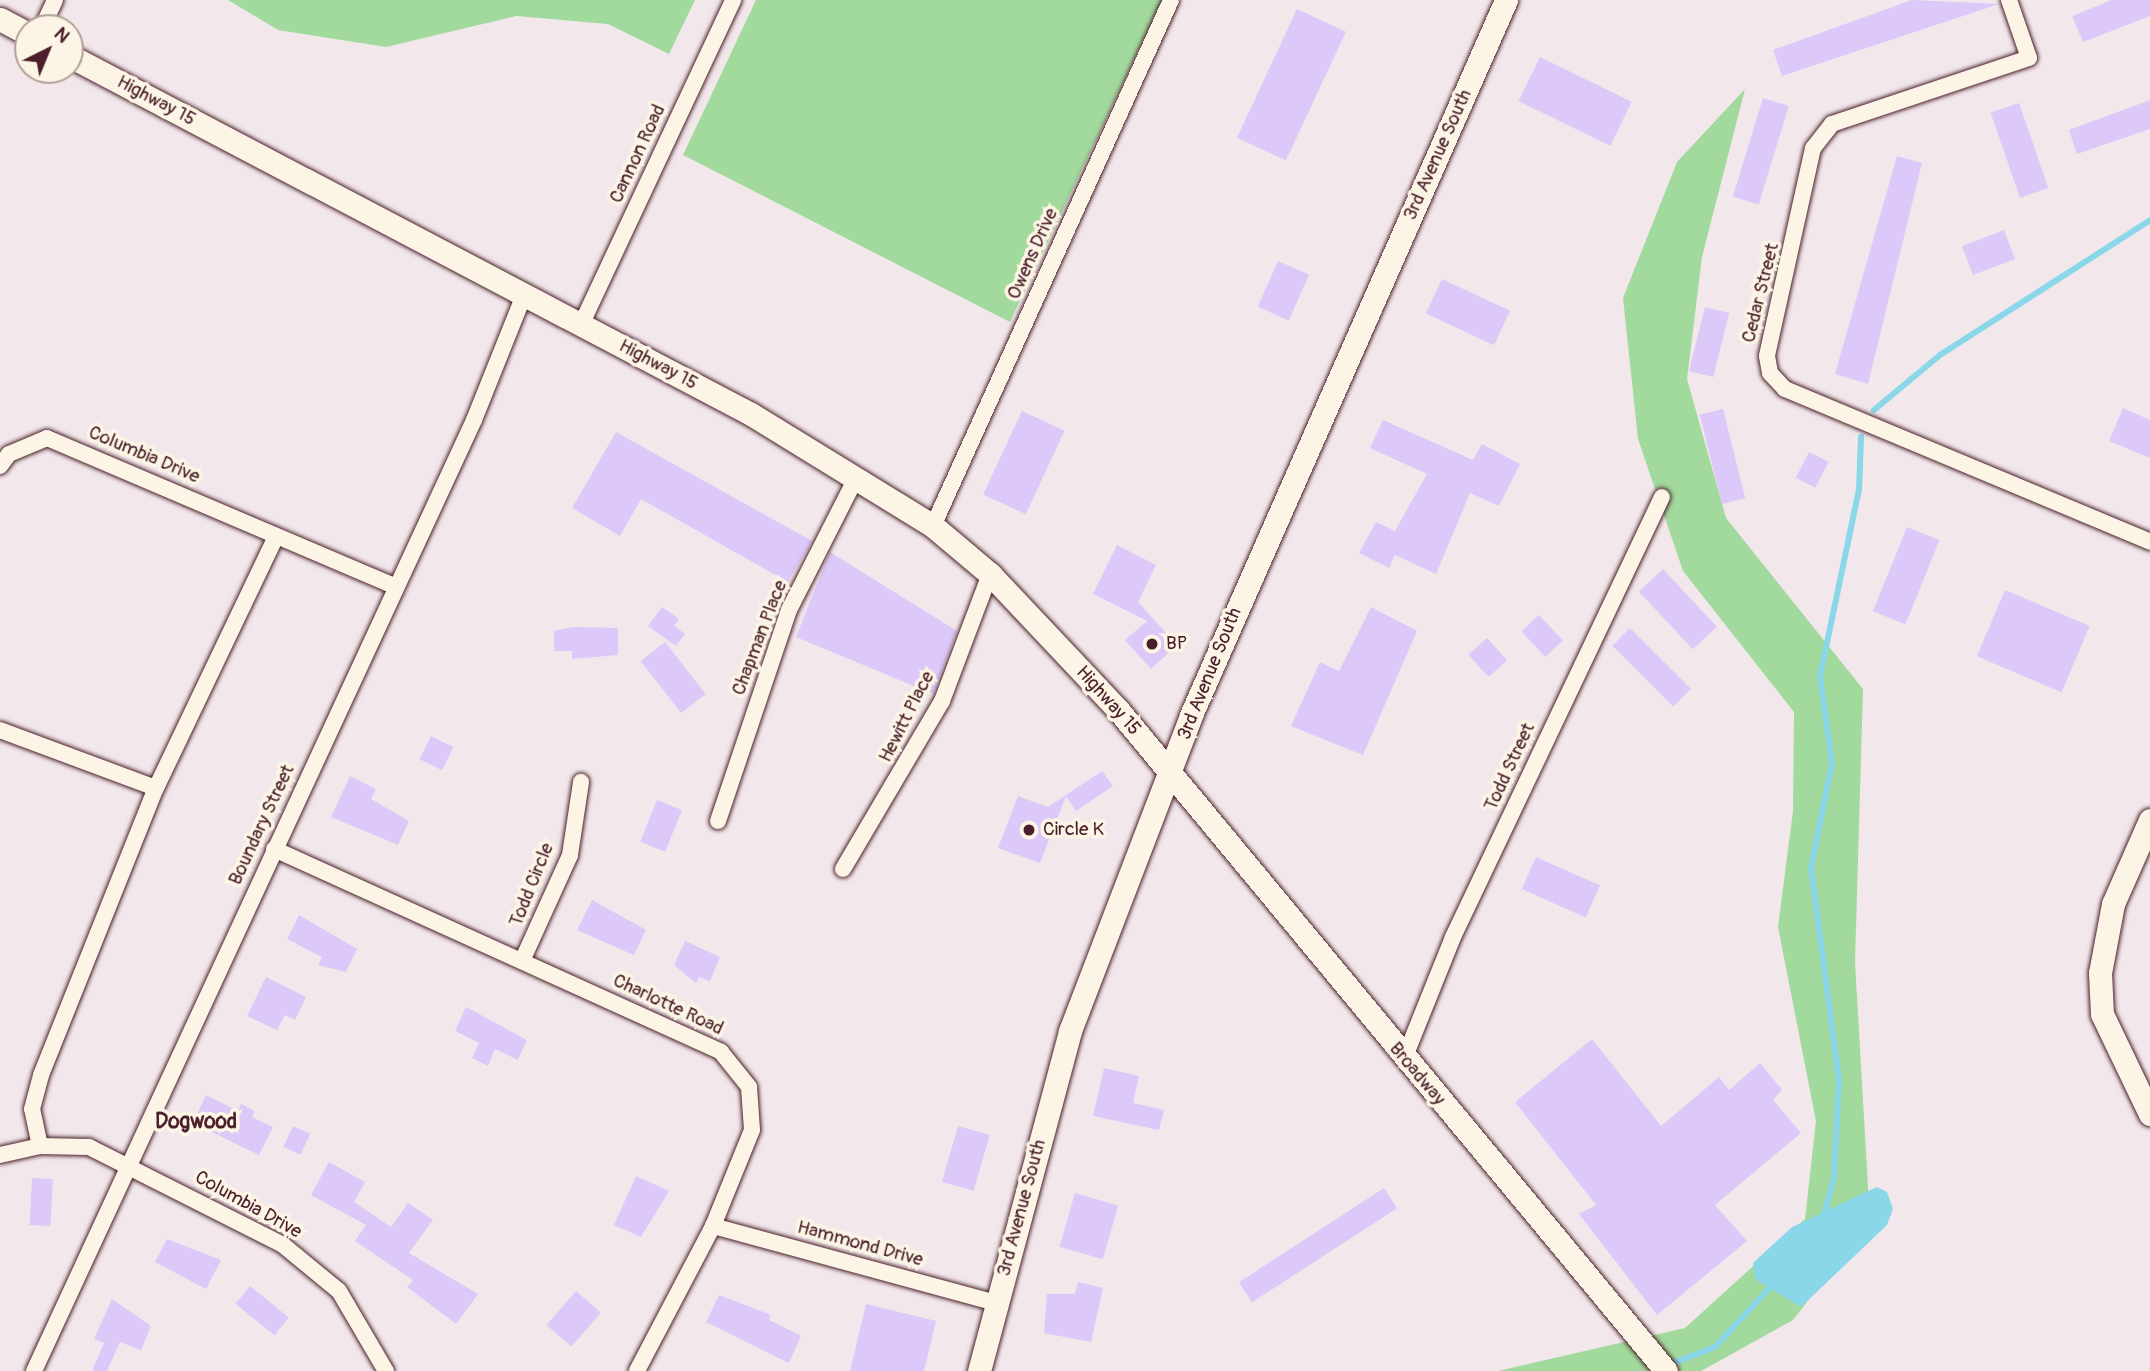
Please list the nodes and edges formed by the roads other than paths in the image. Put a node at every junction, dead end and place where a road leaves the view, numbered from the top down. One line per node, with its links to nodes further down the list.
1 (733, 0): 7 (street, Cannon Road)
2 (1171, 0): 11 (street, Owens Drive)
3 (1506, 0): 17 (main road, 3rd Avenue South)
4 (2009, 0): 13 (street, Cedar Street)
5 (84, 63): 6 (main road, Highway 15)
6 (524, 295): 7 (main road, Highway 15); 15 (street, Boundary Street)
7 (581, 325): 9 (main road, Highway 15)
8 (0, 466): 12 (street, Columbia Drive)
9 (856, 478): 11 (main road, Highway 15); 21 (street, Chapman Place)
10 (1662, 497): 25 (street, Todd Street)
11 (933, 526): 14 (main road, Highway 15)
12 (276, 536): 15 (street, Columbia Drive); 19 (street)
13 (2150, 542)
14 (990, 574): 17 (main road, Highway 15); 23 (street, Hewitt Place)
15 (396, 587): 22 (street, Boundary Street)
16 (0, 730): 19 (street)
17 (1171, 774): 25 (main road, Broadway); 31 (main road, 3rd Avenue South)
18 (581, 782): 24 (street, Todd Circle)
19 (156, 788): 27 (street)
20 (2150, 820): 26 (main road)
21 (718, 821)
22 (274, 849): 24 (street, Charlotte Road); 29 (street, Boundary Street)
23 (842, 869)
24 (523, 961): 30 (street, Charlotte Road)
25 (1404, 1059): 36 (main road, Broadway)
26 (2150, 1114)
27 (40, 1146): 28 (street, Columbia Drive); 29 (street, Columbia Drive)
28 (0, 1155)
29 (128, 1163): 32 (street, Boundary Street); 33 (street, Columbia Drive)
30 (713, 1226): 31 (street, Hammond Drive); 34 (street, Charlotte Road)
31 (996, 1303): 35 (main road, 3rd Avenue South)
32 (34, 1371)
33 (386, 1371)
34 (636, 1371)
35 (979, 1371)
36 (1666, 1371)

